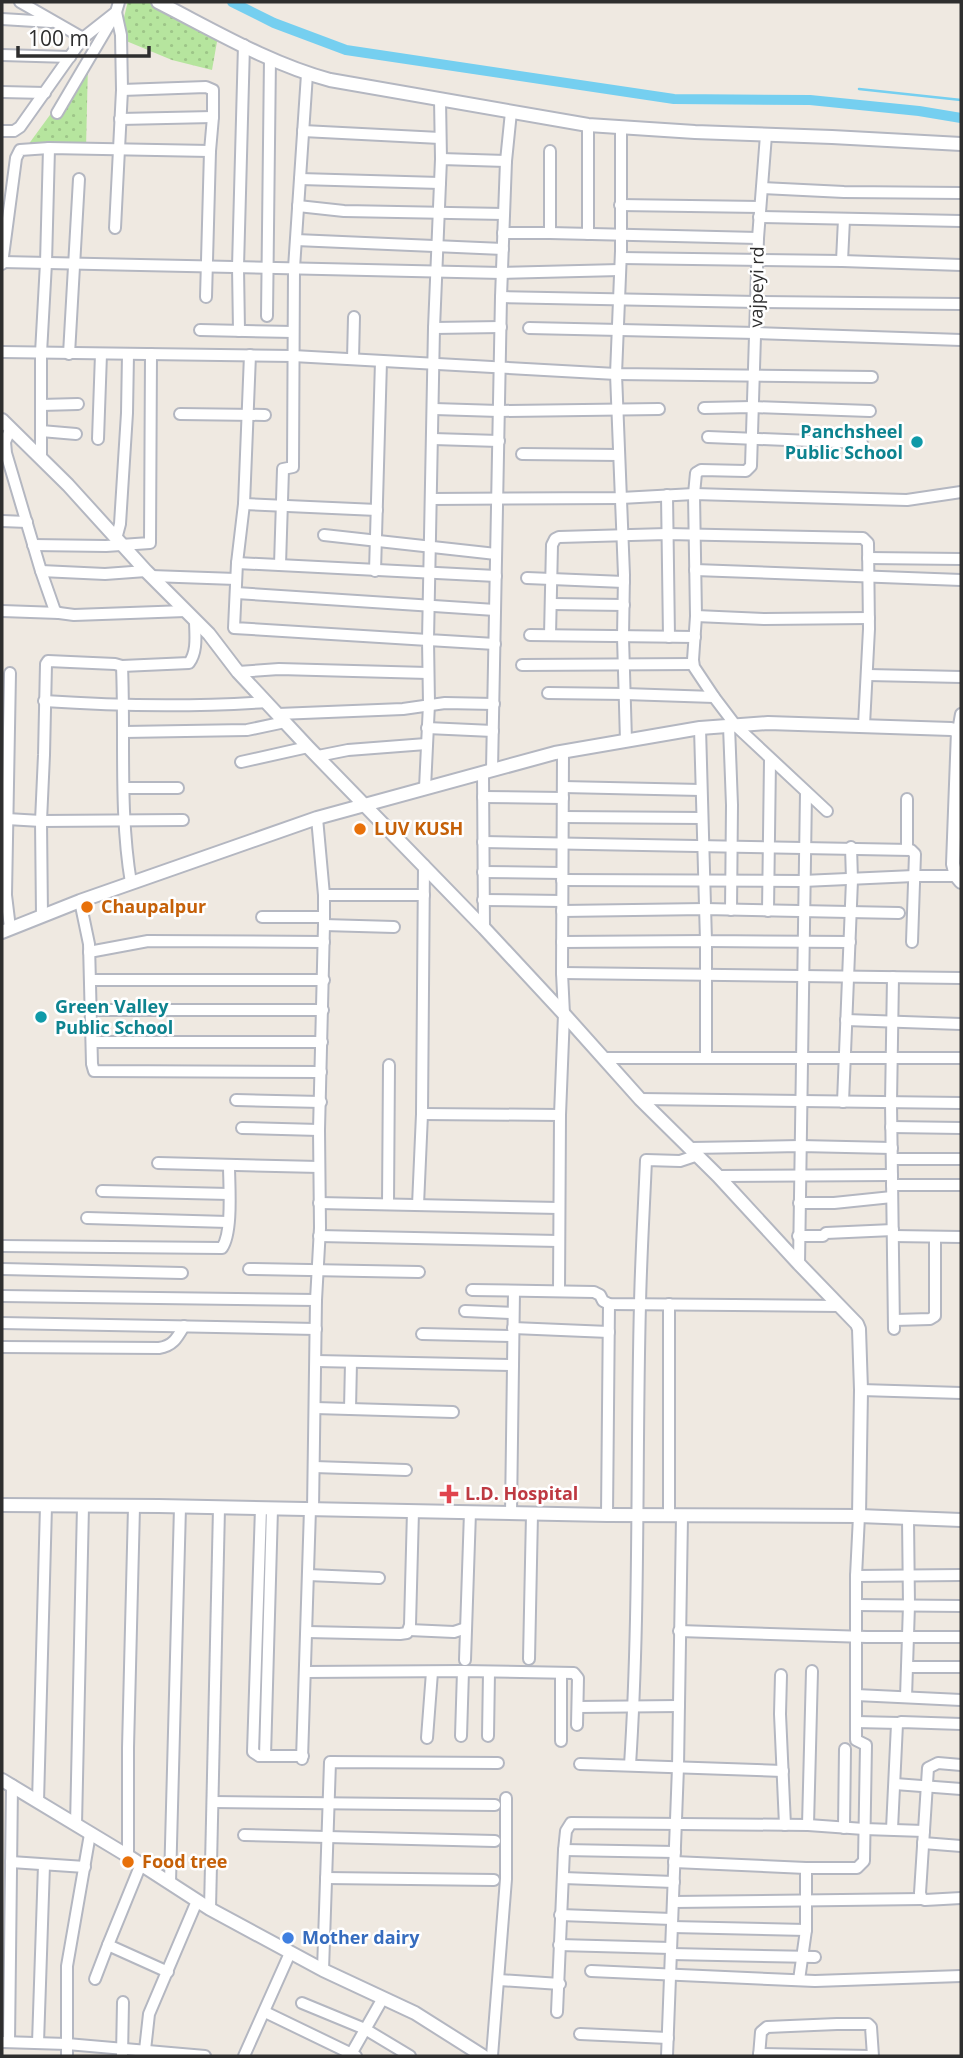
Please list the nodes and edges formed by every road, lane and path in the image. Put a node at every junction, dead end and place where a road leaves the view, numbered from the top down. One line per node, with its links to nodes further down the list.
1 (20, 2): 5 (street)
2 (158, 2): 7 (street)
3 (118, 7): 6 (street); 12 (street); 17 (street)
4 (2, 19): 5 (street)
5 (56, 23): 6 (street)
6 (83, 38): 9 (street)
7 (244, 45): 10 (street); 62 (street)
8 (2, 55): 9 (street)
9 (70, 57): 14 (street)
10 (270, 58): 11 (street); 63 (street)
11 (307, 74): 15 (street); 23 (street)
12 (122, 90): 18 (street); 19 (street)
13 (2, 92): 14 (street)
14 (45, 93): 22 (street)
15 (440, 99): 16 (street); 25 (street)
16 (511, 112): 20 (street); 32 (street)
17 (57, 113)
18 (214, 117): 19 (street); 29 (street)
19 (120, 119): 28 (street)
20 (588, 125): 21 (street); 48 (street)
21 (621, 127): 24 (street); 38 (street)
22 (2, 131)
23 (303, 131): 25 (street); 34 (street)
24 (766, 135): 26 (street); 36 (street, vajpeyi rd)
25 (440, 138): 31 (street)
26 (961, 144)
27 (49, 148): 28 (street); 57 (street); 58 (street)
28 (119, 149): 29 (street); 45 (street)
29 (210, 151): 61 (street)
30 (550, 151): 47 (street)
31 (441, 159): 32 (street); 35 (street)
32 (506, 161): 42 (street)
33 (79, 179): 59 (street)
34 (300, 179): 35 (street); 39 (street)
35 (440, 183): 41 (street)
36 (762, 188): 37 (street); 40 (street, vajpeyi rd)
37 (961, 193)
38 (620, 205): 40 (street); 49 (street)
39 (298, 206): 41 (street); 51 (street)
40 (760, 212): 43 (street); 50 (street, vajpeyi rd)
41 (439, 213): 42 (street); 52 (street)
42 (504, 214): 46 (street)
43 (844, 219): 44 (street); 56 (street)
44 (961, 220)
45 (115, 228)
46 (503, 233): 47 (street); 53 (street)
47 (550, 233): 48 (street)
48 (588, 234): 49 (street)
49 (621, 235): 50 (street); 54 (street)
50 (758, 238): 55 (street, vajpeyi rd)
51 (296, 240): 52 (street); 64 (street)
52 (437, 246): 53 (street); 66 (street)
53 (503, 249): 67 (street)
54 (621, 258): 55 (street); 65 (street)
55 (758, 261): 56 (street); 71 (street, vajpeyi rd)
56 (842, 261): 60 (street)
57 (2, 263): 58 (street)
58 (46, 263): 59 (street); 85 (street)
59 (74, 264): 61 (street); 86 (street)
60 (961, 265)
61 (206, 266): 62 (street); 68 (street)
62 (238, 267): 63 (street); 80 (street)
63 (266, 268): 64 (street); 73 (street)
64 (294, 268): 66 (street); 81 (street)
65 (620, 270): 67 (street); 70 (street)
66 (436, 271): 67 (street); 76 (street)
67 (502, 273): 69 (street)
68 (206, 297)
69 (501, 297): 70 (street); 75 (street)
70 (619, 299): 71 (street); 79 (street)
71 (757, 302): 72 (street); 82 (street, vajpeyi rd)
72 (961, 303)
73 (267, 316)
74 (354, 317): 92 (street)
75 (501, 327): 76 (street); 95 (street)
76 (434, 328): 94 (street)
77 (529, 328): 79 (street)
78 (200, 330): 80 (street)
79 (618, 330): 82 (street); 96 (street)
80 (239, 331): 81 (street)
81 (293, 332): 91 (street)
82 (756, 332): 83 (street); 97 (street, vajpeyi rd)
83 (961, 340)
84 (2, 352): 85 (street)
85 (41, 353): 86 (street); 100 (street)
86 (69, 354): 87 (street)
87 (101, 354): 88 (street); 115 (street)
88 (128, 354): 89 (street); 139 (street)
89 (151, 354): 90 (street); 139 (street)
90 (250, 355): 91 (street); 110 (street)
91 (293, 356): 92 (street); 130 (street)
92 (353, 359): 93 (street)
93 (381, 361): 94 (street); 131 (street)
94 (434, 364): 95 (street); 104 (street)
95 (501, 368): 96 (street); 105 (street)
96 (616, 374): 97 (street); 106 (street)
97 (754, 374): 98 (street); 101 (street, vajpeyi rd)
98 (872, 377)
99 (78, 404): 100 (street)
100 (41, 405): 112 (street)
101 (752, 407): 102 (street); 107 (street); 117 (street, vajpeyi rd)
102 (704, 408)
103 (659, 409): 106 (street)
104 (434, 410): 105 (street); 116 (street)
105 (499, 411): 106 (street); 118 (street)
106 (617, 411): 121 (street)
107 (870, 411)
108 (180, 414): 110 (street)
109 (265, 415): 110 (street)
110 (246, 416): 129 (street)
111 (6, 425): 122 (street); 133 (street)
112 (41, 431): 113 (street); 122 (street)
113 (76, 434)
114 (708, 437): 117 (street)
115 (98, 439)
116 (433, 439): 118 (street); 128 (street)
117 (751, 439): 119 (street); 124 (street, vajpeyi rd)
118 (499, 441): 126 (street)
119 (862, 443)
120 (522, 454): 121 (street)
121 (619, 455): 127 (street)
122 (41, 458): 139 (street)
123 (961, 492): 124 (street)
124 (694, 494): 125 (street); 137 (street)
125 (667, 495): 127 (street); 135 (street)
126 (497, 498): 127 (street); 128 (street); 142 (street)
127 (621, 498): 134 (street)
128 (431, 499): 141 (street)
129 (244, 504): 130 (street); 145 (street)
130 (283, 506): 131 (street); 146 (street)
131 (377, 510): 138 (street)
132 (2, 521): 133 (street)
133 (27, 522): 140 (street)
134 (622, 534): 135 (street); 156 (street); 158 (street)
135 (667, 534): 137 (street); 172 (street)
136 (324, 535): 138 (street)
137 (694, 535): 143 (street); 147 (street)
138 (376, 541): 141 (street); 149 (street)
139 (119, 542): 140 (street); 150 (street)
140 (33, 545): 148 (street)
141 (430, 547): 142 (street); 151 (street)
142 (496, 554): 152 (street)
143 (868, 558): 144 (street); 153 (street)
144 (961, 559)
145 (237, 563): 146 (street); 155 (street)
146 (280, 565): 149 (street)
147 (695, 570): 153 (street); 167 (street)
148 (41, 571): 150 (street); 165 (street)
149 (375, 571): 151 (street)
150 (148, 573): 155 (street); 166 (street)
151 (430, 573): 152 (street); 162 (street)
152 (496, 576): 163 (street)
153 (868, 576): 157 (street); 168 (street)
154 (527, 578): 156 (street)
155 (236, 579): 159 (street)
156 (552, 579): 158 (street); 160 (street)
157 (961, 580)
158 (624, 582): 161 (street)
159 (236, 593): 162 (street); 174 (street)
160 (552, 604): 161 (street); 170 (street)
161 (625, 604): 171 (street)
162 (429, 606): 163 (street); 174 (street)
163 (495, 610): 175 (street)
164 (2, 611): 165 (street)
165 (59, 613): 166 (street)
166 (190, 616): 179 (street); 180 (street)
167 (696, 617): 168 (street); 173 (street)
168 (869, 618): 183 (street)
169 (530, 635): 170 (street)
170 (551, 635): 171 (street)
171 (623, 637): 172 (street); 176 (street)
172 (669, 637): 173 (street)
173 (695, 637): 177 (street)
174 (428, 640): 175 (street); 182 (street)
175 (495, 644): 191 (street)
176 (625, 663): 177 (street); 178 (street); 186 (street)
177 (693, 664): 187 (street)
178 (522, 665)
179 (122, 666): 188 (street); 192 (street)
180 (238, 672): 182 (street); 189 (street)
181 (10, 673): 223 (street)
182 (428, 673): 190 (street)
183 (868, 675): 184 (street); 195 (street)
184 (961, 677)
185 (548, 693): 186 (street)
186 (625, 694): 187 (street); 202 (street)
187 (713, 698): 196 (street)
188 (44, 701): 192 (street); 225 (street)
189 (266, 702): 192 (street); 194 (street)
190 (429, 704): 191 (street); 194 (street); 197 (street)
191 (494, 705): 199 (street)
192 (124, 706): 201 (street)
193 (961, 714): 200 (street)
194 (282, 718): 201 (street); 204 (street)
195 (864, 725): 196 (street); 200 (street)
196 (733, 726): 198 (street); 206 (street); 233 (street)
197 (427, 728): 199 (street); 203 (street)
198 (699, 728): 202 (street); 212 (street)
199 (493, 731): 208 (street)
200 (960, 731): 219 (street)
201 (124, 732): 209 (street)
202 (625, 741): 205 (street)
203 (426, 744): 204 (street); 211 (street)
204 (313, 751): 207 (street); 217 (street)
205 (563, 752): 208 (street); 213 (street)
206 (770, 760): 214 (street); 234 (street)
207 (242, 762)
208 (488, 772): 211 (street); 215 (street)
209 (125, 788): 210 (street); 226 (street)
210 (178, 788)
211 (425, 788): 217 (street)
212 (701, 790): 213 (street); 222 (street)
213 (563, 792): 215 (street); 220 (street)
214 (806, 792): 218 (street); 231 (street)
215 (483, 797): 228 (street)
216 (907, 799): 235 (street)
217 (365, 805): 221 (street); 236 (street)
218 (827, 811)
219 (957, 815): 227 (street)
220 (563, 817): 222 (street); 229 (street)
221 (317, 818): 246 (street); 247 (street)
222 (702, 818): 230 (street)
223 (7, 819): 225 (street); 263 (street)
224 (183, 820): 226 (street)
225 (41, 821): 226 (street); 258 (street)
226 (124, 821): 246 (street)
227 (957, 836): 238 (street)
228 (483, 842): 229 (street); 237 (street)
229 (563, 843): 230 (street); 240 (street)
230 (703, 847): 233 (street); 241 (street)
231 (805, 847): 232 (street); 234 (street); 245 (street)
232 (851, 847): 235 (street); 243 (street)
233 (732, 848): 234 (street); 242 (street)
234 (768, 849): 244 (street)
235 (907, 849): 239 (street)
236 (424, 865): 248 (street); 262 (street)
237 (484, 872): 240 (street); 249 (street)
238 (958, 872): 239 (street)
239 (914, 876): 243 (street); 269 (street)
240 (562, 877): 241 (street); 251 (street)
241 (704, 880): 242 (street); 252 (street)
242 (732, 880): 244 (street); 253 (street)
243 (852, 880): 245 (street); 256 (street)
244 (769, 881): 245 (street); 254 (street)
245 (803, 881): 255 (street)
246 (131, 883): 250 (street)
247 (324, 895): 248 (street); 260 (street)
248 (424, 895): 302 (street)
249 (482, 900): 251 (street); 262 (street)
250 (80, 901): 258 (street); 270 (street)
251 (562, 906): 252 (street); 267 (street)
252 (705, 909): 253 (street); 264 (street)
253 (731, 910): 254 (street)
254 (768, 911): 255 (street)
255 (804, 911): 256 (street); 265 (street)
256 (850, 912): 257 (street); 268 (street)
257 (899, 913)
258 (41, 916): 263 (street)
259 (262, 917): 260 (street)
260 (324, 921): 261 (street); 266 (street)
261 (394, 926)
262 (484, 928): 281 (street)
263 (6, 930)
264 (706, 941): 265 (street); 267 (street); 272 (street)
265 (803, 941): 268 (street); 273 (street)
266 (324, 942): 270 (street); 278 (street)
267 (562, 942): 271 (street)
268 (850, 942): 274 (street)
269 (912, 942)
270 (89, 952): 277 (street)
271 (562, 973): 272 (street); 281 (street)
272 (706, 975): 273 (street); 288 (street)
273 (802, 976): 274 (street); 289 (street)
274 (848, 977): 275 (street); 282 (street)
275 (893, 977): 276 (street); 283 (street)
276 (961, 978)
277 (90, 980): 278 (street); 279 (street)
278 (324, 980): 280 (street)
279 (90, 1010): 280 (street); 285 (street)
280 (323, 1010): 286 (street)
281 (564, 1014): 287 (street); 303 (street)
282 (846, 1020): 283 (street); 291 (street)
283 (892, 1022): 284 (street); 292 (street)
284 (961, 1024)
285 (92, 1042): 286 (street); 294 (street)
286 (322, 1042): 294 (street)
287 (603, 1058): 288 (street); 295 (street)
288 (706, 1058): 289 (street)
289 (801, 1058): 291 (street); 298 (street)
290 (961, 1058): 292 (street)
291 (845, 1059): 292 (street); 299 (street)
292 (892, 1059): 301 (street)
293 (389, 1065): 324 (street)
294 (321, 1072): 297 (street)
295 (640, 1099): 298 (street); 309 (street)
296 (236, 1100): 297 (street)
297 (321, 1102): 307 (street)
298 (800, 1102): 299 (street); 308 (street)
299 (843, 1102): 301 (street)
300 (961, 1102): 301 (street)
301 (891, 1103): 304 (street)
302 (422, 1114): 303 (street); 325 (street)
303 (560, 1115): 326 (street)
304 (891, 1127): 306 (street); 310 (street)
305 (242, 1128): 307 (street)
306 (961, 1128)
307 (319, 1130): 314 (street)
308 (800, 1146): 309 (street); 310 (street); 315 (street)
309 (694, 1152): 316 (street); 348 (street)
310 (892, 1153): 311 (street); 317 (street)
311 (961, 1158)
312 (158, 1163): 313 (street)
313 (229, 1165): 314 (street); 320 (street)
314 (319, 1167): 322 (street)
315 (800, 1174): 316 (street); 317 (street); 323 (street)
316 (718, 1176): 336 (street)
317 (892, 1180): 318 (street); 321 (street)
318 (961, 1185)
319 (102, 1191): 320 (street)
320 (229, 1194): 328 (street)
321 (892, 1198): 323 (street); 329 (street)
322 (319, 1203): 324 (street); 330 (street)
323 (799, 1203): 331 (street)
324 (388, 1204): 325 (street)
325 (418, 1205): 326 (street)
326 (559, 1208): 334 (street)
327 (87, 1218): 328 (street)
328 (228, 1222): 335 (street)
329 (893, 1233): 331 (street); 332 (street); 332 (street)
330 (319, 1236): 334 (street); 339 (street)
331 (799, 1236): 336 (street)
332 (934, 1237): 333 (street)
333 (961, 1237)
334 (559, 1241): 344 (street)
335 (2, 1246)
336 (799, 1264): 350 (street)
337 (2, 1269): 341 (street)
338 (250, 1269): 339 (street)
339 (318, 1270): 340 (street); 346 (street)
340 (419, 1272)
341 (182, 1273)
342 (472, 1290): 343 (street)
343 (514, 1291): 344 (street); 352 (street)
344 (559, 1292): 347 (street)
345 (2, 1296): 346 (street)
346 (316, 1300): 355 (street)
347 (609, 1304): 348 (street); 357 (street)
348 (640, 1304): 349 (street); 383 (street)
349 (669, 1304): 350 (street); 384 (street)
350 (839, 1306): 363 (street)
351 (465, 1311): 352 (street)
352 (513, 1313): 356 (street)
353 (2, 1323): 354 (street)
354 (184, 1326): 355 (street); 359 (street)
355 (316, 1329): 360 (street)
356 (513, 1332): 357 (street); 358 (street); 362 (street)
357 (609, 1332): 382 (street)
358 (422, 1334)
359 (2, 1346)
360 (316, 1361): 361 (street); 365 (street)
361 (351, 1362): 362 (street); 366 (street)
362 (513, 1365): 380 (street)
363 (861, 1390): 364 (street); 385 (street)
364 (961, 1393)
365 (315, 1408): 366 (street); 368 (street)
366 (350, 1409): 367 (street)
367 (453, 1412)
368 (314, 1466): 369 (street); 377 (street)
369 (406, 1470)
370 (2, 1505): 371 (street)
371 (46, 1506): 372 (street); 441 (street)
372 (83, 1506): 373 (street); 446 (street)
373 (134, 1507): 374 (street); 460 (street)
374 (180, 1507): 375 (street); 470 (street)
375 (219, 1508): 376 (street); 442 (street)
376 (267, 1508): 377 (street); 408 (street)
377 (312, 1509): 378 (street); 388 (street)
378 (413, 1511): 379 (street); 397 (street)
379 (470, 1512): 380 (street); 396 (street)
380 (511, 1513): 381 (street)
381 (532, 1514): 382 (street); 403 (street)
382 (607, 1515): 383 (street)
383 (638, 1515): 384 (street); 417 (street)
384 (675, 1515): 385 (street); 398 (street)
385 (859, 1516): 386 (street); 390 (street)
386 (908, 1518): 387 (street); 391 (street)
387 (961, 1520)
388 (308, 1575): 392 (street); 399 (street)
389 (961, 1575): 391 (street)
390 (856, 1576): 391 (street); 393 (street)
391 (909, 1576): 394 (street)
392 (379, 1578)
393 (856, 1605): 394 (street); 400 (street)
394 (909, 1605): 395 (street); 401 (street)
395 (961, 1606)
396 (466, 1628): 397 (street); 404 (street)
397 (409, 1630): 399 (street)
398 (679, 1631): 400 (street); 418 (street)
399 (307, 1632): 408 (street)
400 (856, 1636): 401 (street); 413 (street)
401 (908, 1637): 402 (street); 405 (street)
402 (961, 1637)
403 (529, 1659)
404 (464, 1666): 409 (street); 410 (street); 423 (street)
405 (907, 1667): 406 (street); 414 (street)
406 (961, 1667)
407 (812, 1671): 448 (street)
408 (305, 1672): 409 (street)
409 (432, 1672): 425 (street)
410 (489, 1672): 411 (street); 424 (street)
411 (561, 1674): 416 (street); 426 (street)
412 (781, 1675): 435 (street)
413 (856, 1695): 414 (street); 419 (street)
414 (906, 1697): 415 (street)
415 (961, 1700)
416 (578, 1706): 417 (street); 422 (street)
417 (634, 1706): 418 (street); 432 (street)
418 (679, 1706): 434 (street)
419 (856, 1722): 420 (street); 450 (street)
420 (899, 1723): 421 (street); 437 (street)
421 (961, 1724)
422 (577, 1725)
423 (461, 1736)
424 (488, 1736)
425 (428, 1738)
426 (561, 1741)
427 (331, 1749): 429 (street)
428 (845, 1749): 449 (street)
429 (330, 1762): 430 (street); 443 (street)
430 (498, 1763)
431 (580, 1764): 432 (street)
432 (630, 1765): 434 (street)
433 (961, 1765): 438 (street)
434 (678, 1767): 435 (street); 445 (street)
435 (783, 1771): 447 (street)
436 (7, 1783): 441 (street); 462 (street)
437 (895, 1784): 438 (street); 451 (street)
438 (926, 1787): 439 (street); 452 (street)
439 (961, 1789)
440 (506, 1798): 493 (street)
441 (38, 1802): 446 (street)
442 (213, 1802): 443 (street); 477 (street)
443 (328, 1803): 444 (street); 455 (street)
444 (495, 1805)
445 (676, 1824): 447 (street); 459 (street); 461 (street)
446 (76, 1825): 453 (street)
447 (785, 1825): 448 (street)
448 (808, 1825): 449 (street)
449 (844, 1828): 450 (street)
450 (864, 1829): 451 (street); 466 (street)
451 (892, 1829): 452 (street)
452 (924, 1831): 457 (street)
453 (90, 1834): 460 (street); 465 (street)
454 (244, 1835): 455 (street)
455 (326, 1837): 456 (street); 467 (street)
456 (495, 1840)
457 (923, 1843): 458 (street); 473 (street)
458 (961, 1846)
459 (564, 1850): 461 (street); 468 (street)
460 (128, 1856): 463 (street)
461 (675, 1857): 466 (street); 471 (street)
462 (11, 1862): 464 (street); 504 (street)
463 (141, 1864): 470 (street); 481 (street)
464 (44, 1865): 465 (street); 505 (street)
465 (85, 1867): 506 (street)
466 (806, 1868): 476 (street)
467 (326, 1878): 469 (street); 487 (street)
468 (563, 1878): 471 (street); 478 (street)
469 (494, 1880)
470 (170, 1882): 474 (street)
471 (674, 1882): 475 (street)
472 (961, 1898): 473 (street)
473 (922, 1899): 476 (street)
474 (197, 1901): 477 (street); 489 (street)
475 (673, 1902): 476 (street); 479 (street)
476 (806, 1902): 480 (street)
477 (211, 1909): 484 (street)
478 (560, 1914): 479 (street); 482 (street)
479 (672, 1923): 480 (street); 483 (street)
480 (806, 1930): 486 (street)
481 (108, 1945): 489 (street); 492 (street)
482 (559, 1945): 483 (street); 495 (street)
483 (671, 1951): 486 (street); 490 (street)
484 (290, 1953): 487 (street); 499 (street)
485 (815, 1957): 486 (street)
486 (802, 1958): 494 (street)
487 (323, 1970): 496 (street)
488 (591, 1971): 490 (street)
489 (168, 1972): 507 (street)
490 (670, 1975): 494 (street); 503 (street)
491 (961, 1976): 494 (street)
492 (95, 1979)
493 (499, 1980): 495 (street); 517 (street)
494 (799, 1980)
495 (560, 1984): 500 (street)
496 (383, 1998): 501 (street); 516 (street)
497 (122, 2002): 509 (street)
498 (302, 2003): 501 (street)
499 (265, 2012): 510 (street); 514 (street)
500 (557, 2012)
501 (365, 2029): 510 (street); 515 (street)
502 (580, 2034): 503 (street)
503 (668, 2038): 518 (street)
504 (6, 2042): 505 (street)
505 (38, 2043): 506 (street)
506 (67, 2044): 508 (street); 512 (street)
507 (145, 2050): 509 (street); 513 (street)
508 (96, 2051): 509 (street)
509 (122, 2052)
510 (352, 2055)
511 (759, 2055): 519 (street); 519 (street)
512 (66, 2056)
513 (205, 2056)
514 (244, 2056)
515 (410, 2056)
516 (483, 2056)
517 (492, 2056)
518 (667, 2056)
519 (871, 2056)

